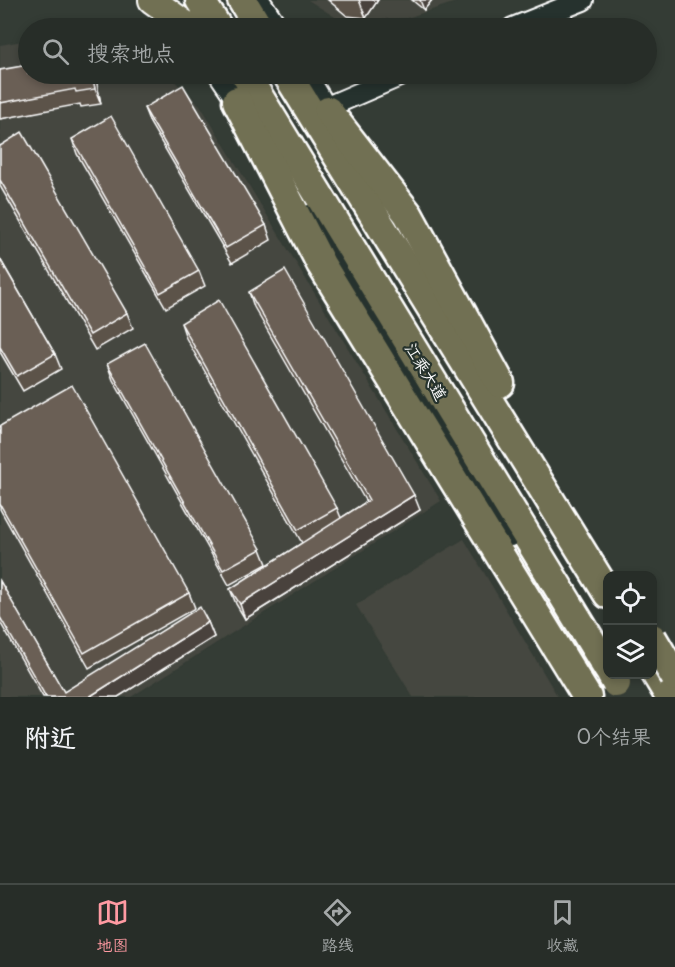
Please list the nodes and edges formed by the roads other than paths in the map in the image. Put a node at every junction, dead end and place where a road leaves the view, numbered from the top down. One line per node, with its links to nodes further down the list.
1 (152, 0): 7 (main road)
2 (171, 0): 8 (street)
3 (200, 0): 9 (highway)
4 (242, 0): 10 (highway)
5 (259, 0): 11 (street)
6 (583, 0): 12 (street)
7 (177, 18)
8 (183, 18)
9 (212, 18)
10 (253, 18)
11 (271, 18)
12 (538, 18)
13 (226, 84): 18 (street)
14 (251, 84): 29 (highway, 江乘大道)
15 (293, 84): 22 (highway)
16 (312, 84): 19 (street)
17 (381, 84): 19 (street)
18 (237, 101): 29 (street); 29 (highway)
19 (325, 108): 20 (street); 21 (highway)
20 (606, 571)
21 (612, 571)
22 (603, 586)
23 (675, 647): 24 (street)
24 (657, 653)
25 (657, 658): 28 (highway, bridge)
26 (657, 660): 30 (street)
27 (657, 664): 31 (highway)
28 (675, 677)
29 (609, 685)
30 (675, 686)
31 (670, 697)

